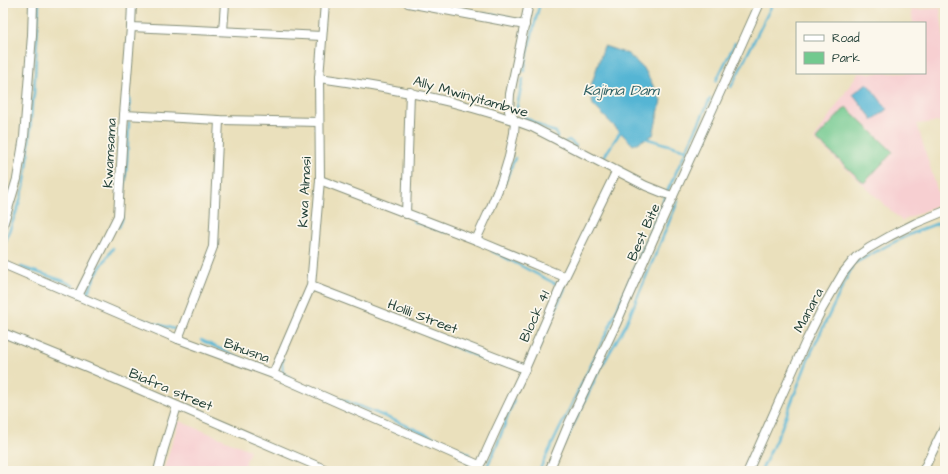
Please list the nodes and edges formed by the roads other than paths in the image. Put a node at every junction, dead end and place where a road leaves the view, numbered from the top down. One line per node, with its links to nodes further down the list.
1 (33, 3): 23 (street)
2 (132, 3): 9 (street, Kwamsama)
3 (225, 3): 10 (street)
4 (325, 3): 11 (street, Kwa Almasi)
5 (408, 3): 8 (street)
6 (529, 3): 8 (street)
7 (760, 3): 20 (street, Best Bite)
8 (525, 25): 16 (street)
9 (131, 27): 10 (street); 14 (street, Kwamsama)
10 (224, 31): 11 (street)
11 (322, 36): 12 (street, Kwa Almasi)
12 (319, 78): 13 (street, Ally Mwinyitambwe); 17 (street, Kwa Almasi)
13 (410, 92): 16 (street, Ally Mwinyitambwe); 22 (street)
14 (124, 115): 15 (street); 28 (street, Kwamsama)
15 (219, 120): 17 (street); 30 (street)
16 (515, 121): 18 (street, Ally Mwinyitambwe); 24 (street)
17 (319, 122): 19 (street, Kwa Almasi)
18 (616, 172): 20 (street, Ally Mwinyitambwe); 26 (street, Block 41)
19 (320, 180): 22 (street); 27 (street, Kwa Almasi)
20 (673, 196): 38 (street, Best Bite)
21 (945, 211): 39 (street, Manara)
22 (406, 214): 24 (street)
23 (3, 225)
24 (476, 240): 26 (street)
25 (3, 264): 28 (street, Bihusna)
26 (565, 277): 31 (street, Block 41)
27 (311, 286): 31 (street, Holili Street); 32 (street, Kwa Almasi)
28 (78, 296): 30 (street, Bihusna)
29 (3, 333): 33 (street, Biafra street)
30 (178, 339): 32 (street, Bihusna)
31 (525, 370): 35 (street, Block 41)
32 (273, 374): 35 (street, Bihusna)
33 (176, 406): 36 (street); 37 (street, Biafra street)
34 (945, 426): 40 (street)
35 (478, 468)
36 (158, 471)
37 (329, 471)
38 (549, 471)
39 (748, 471)
40 (923, 471)

